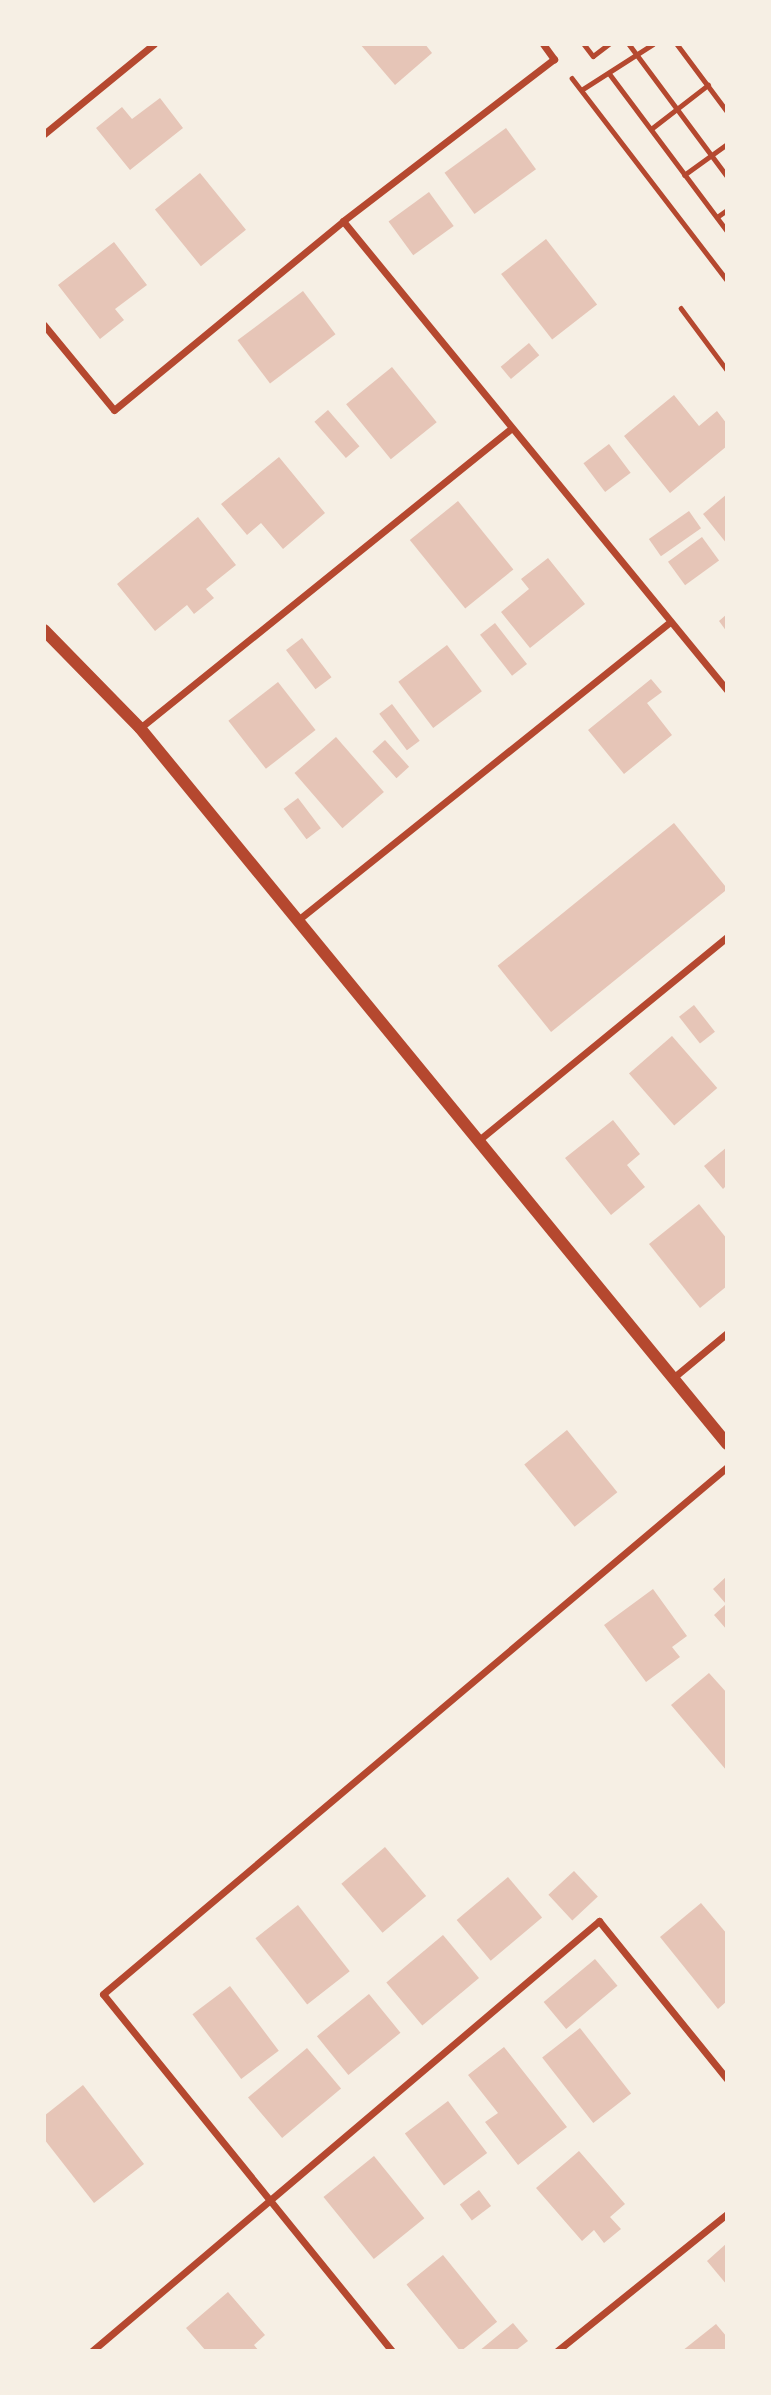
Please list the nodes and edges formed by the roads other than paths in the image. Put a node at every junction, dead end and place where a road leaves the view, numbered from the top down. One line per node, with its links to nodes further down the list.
1 (154, 44): 3 (street)
2 (543, 44): 4 (street)
3 (44, 134)
4 (343, 221): 5 (street); 6 (street)
5 (44, 325)
6 (511, 429): 7 (street); 10 (street)
7 (670, 622): 9 (street); 11 (street)
8 (44, 630): 10 (street)
9 (727, 690)
10 (140, 728): 11 (street)
11 (298, 920): 13 (street)
12 (727, 937): 13 (street)
13 (480, 1140): 15 (street)
14 (727, 1333): 15 (street)
15 (674, 1378): 16 (street)
16 (727, 1444)
17 (727, 1467): 19 (street)
18 (727, 2079): 19 (street)
19 (271, 2204): 21 (street); 22 (street)
20 (727, 2214): 23 (street)
21 (92, 2351)
22 (392, 2351)
23 (557, 2351)

